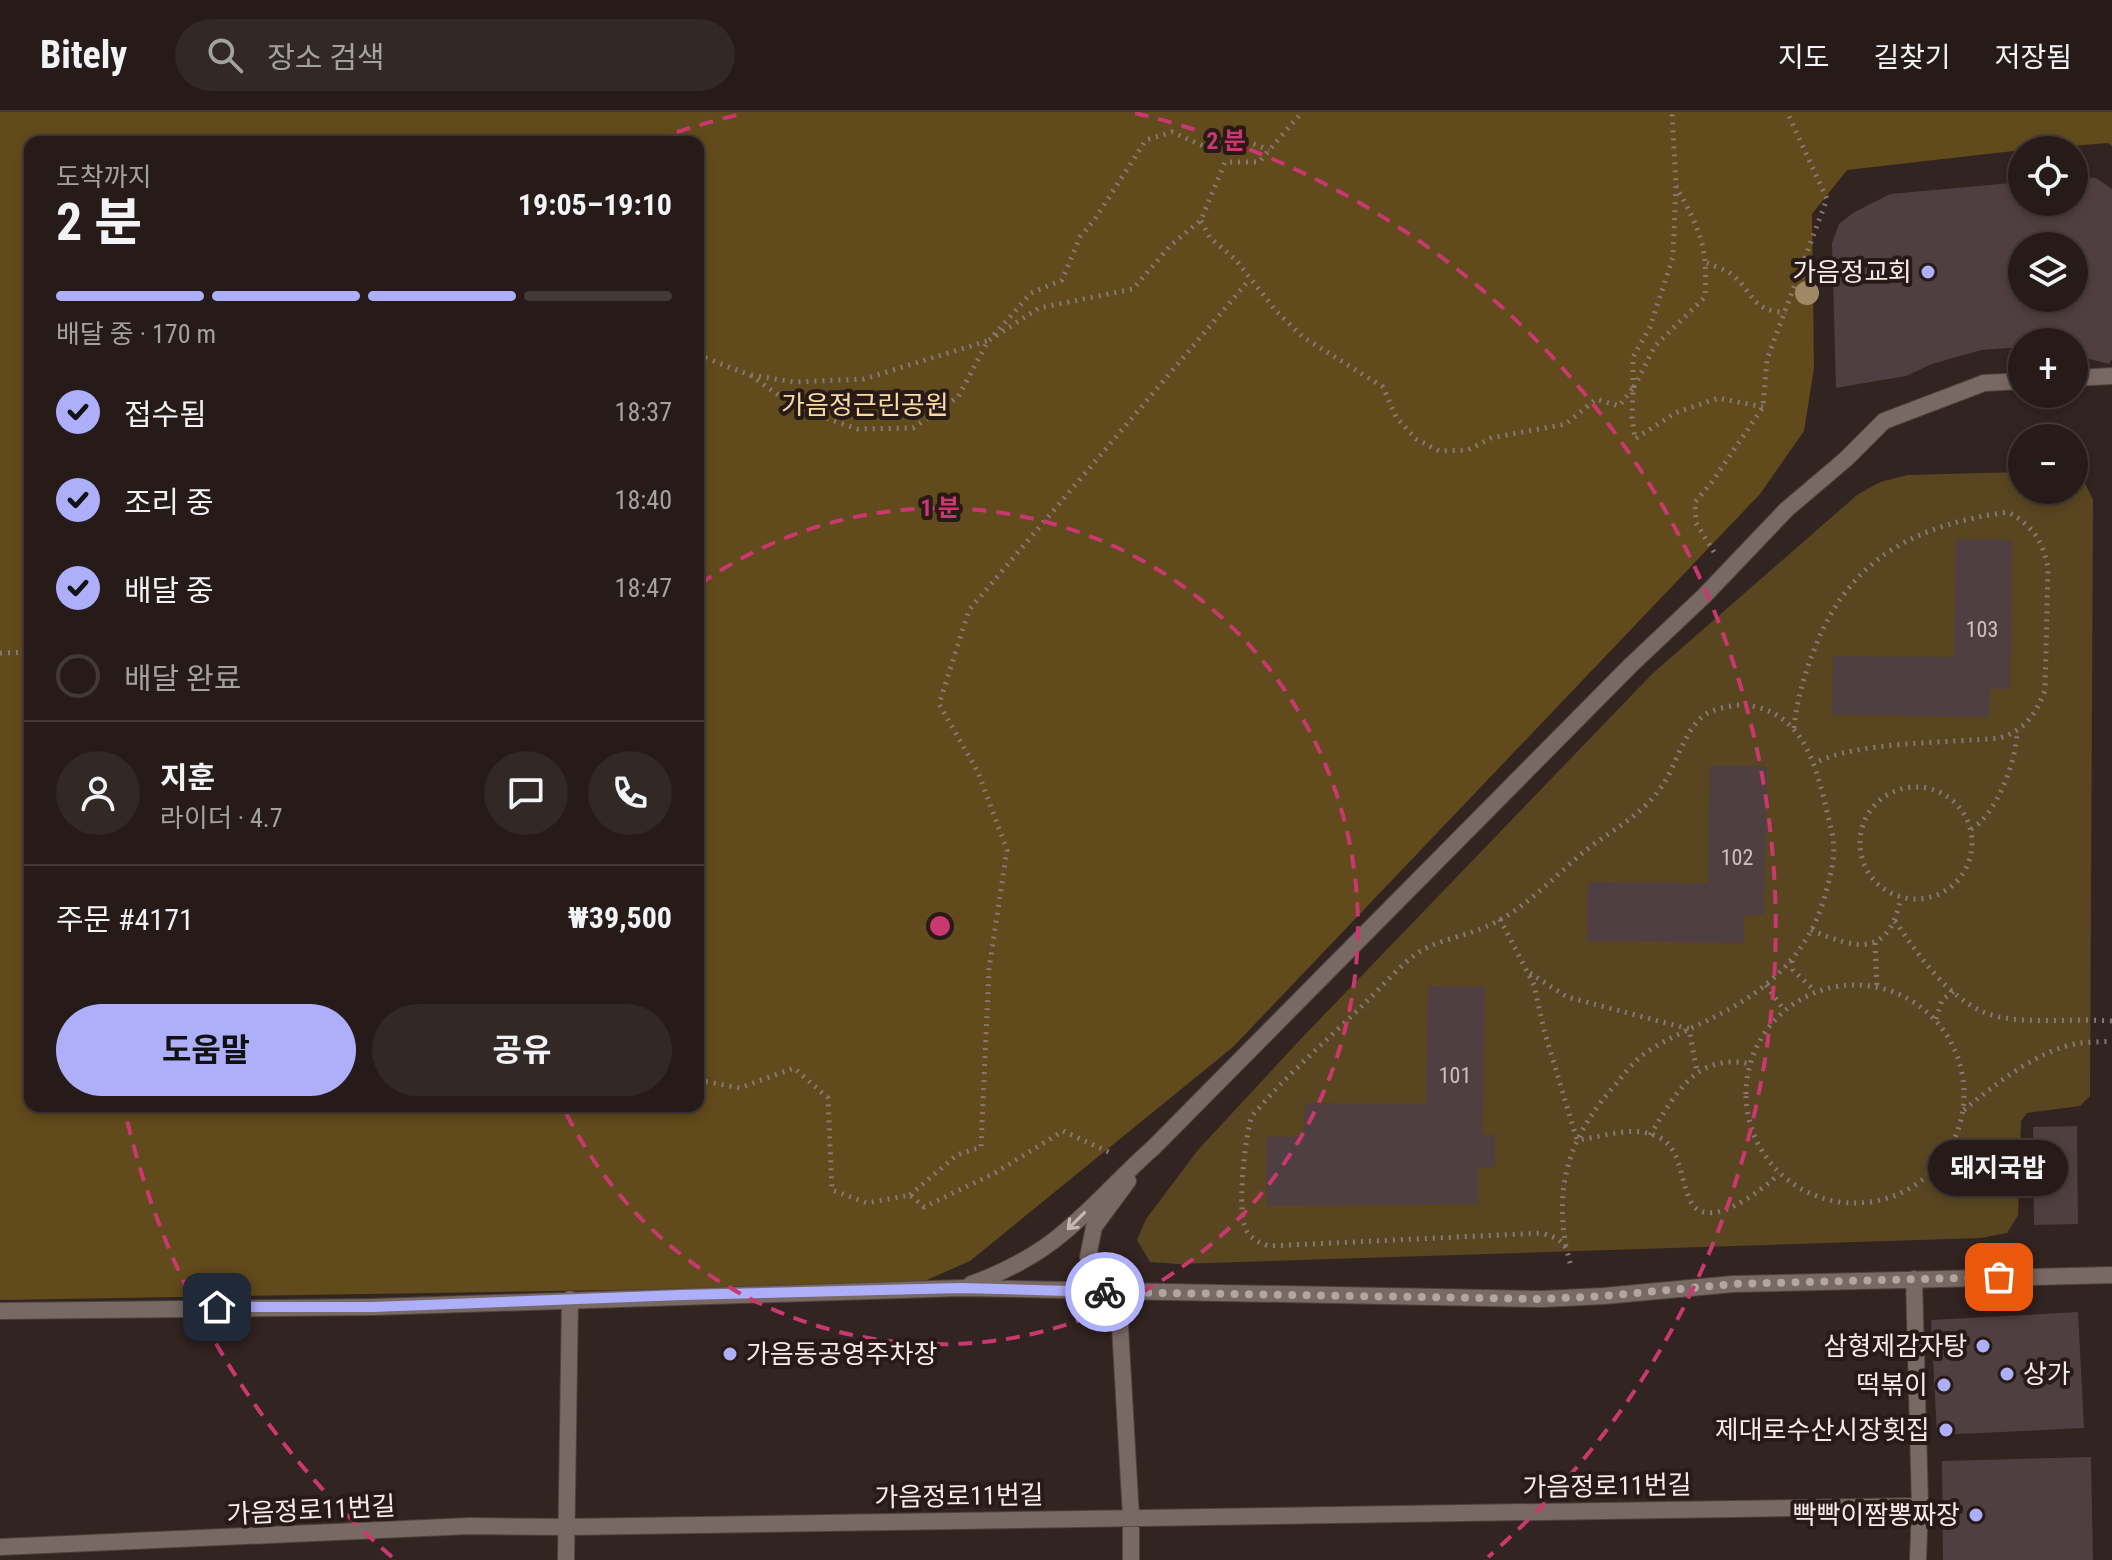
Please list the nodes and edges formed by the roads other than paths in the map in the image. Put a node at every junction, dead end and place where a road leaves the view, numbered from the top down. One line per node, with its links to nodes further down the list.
1 (2112, 376): 2 (lane)
2 (2088, 377)
3 (2008, 382): 4 (lane)
4 (1153, 1148): 7 (lane, one-way to 7); 8 (lane)
5 (2112, 1275): 6 (lane)
6 (1914, 1279): 8 (lane); 11 (lane)
7 (961, 1288): 8 (lane); 9 (lane)
8 (1118, 1292): 12 (lane)
9 (570, 1299): 10 (lane); 13 (lane)
10 (0, 1311)
11 (1920, 1506): 12 (lane, 가음정로11번길); 17 (lane)
12 (1131, 1517): 13 (lane, 가음정로11번길); 16 (lane)
13 (568, 1527): 14 (lane, 가음정로11번길); 15 (lane)
14 (0, 1547)
15 (566, 1560)
16 (1131, 1560)
17 (1918, 1560)

